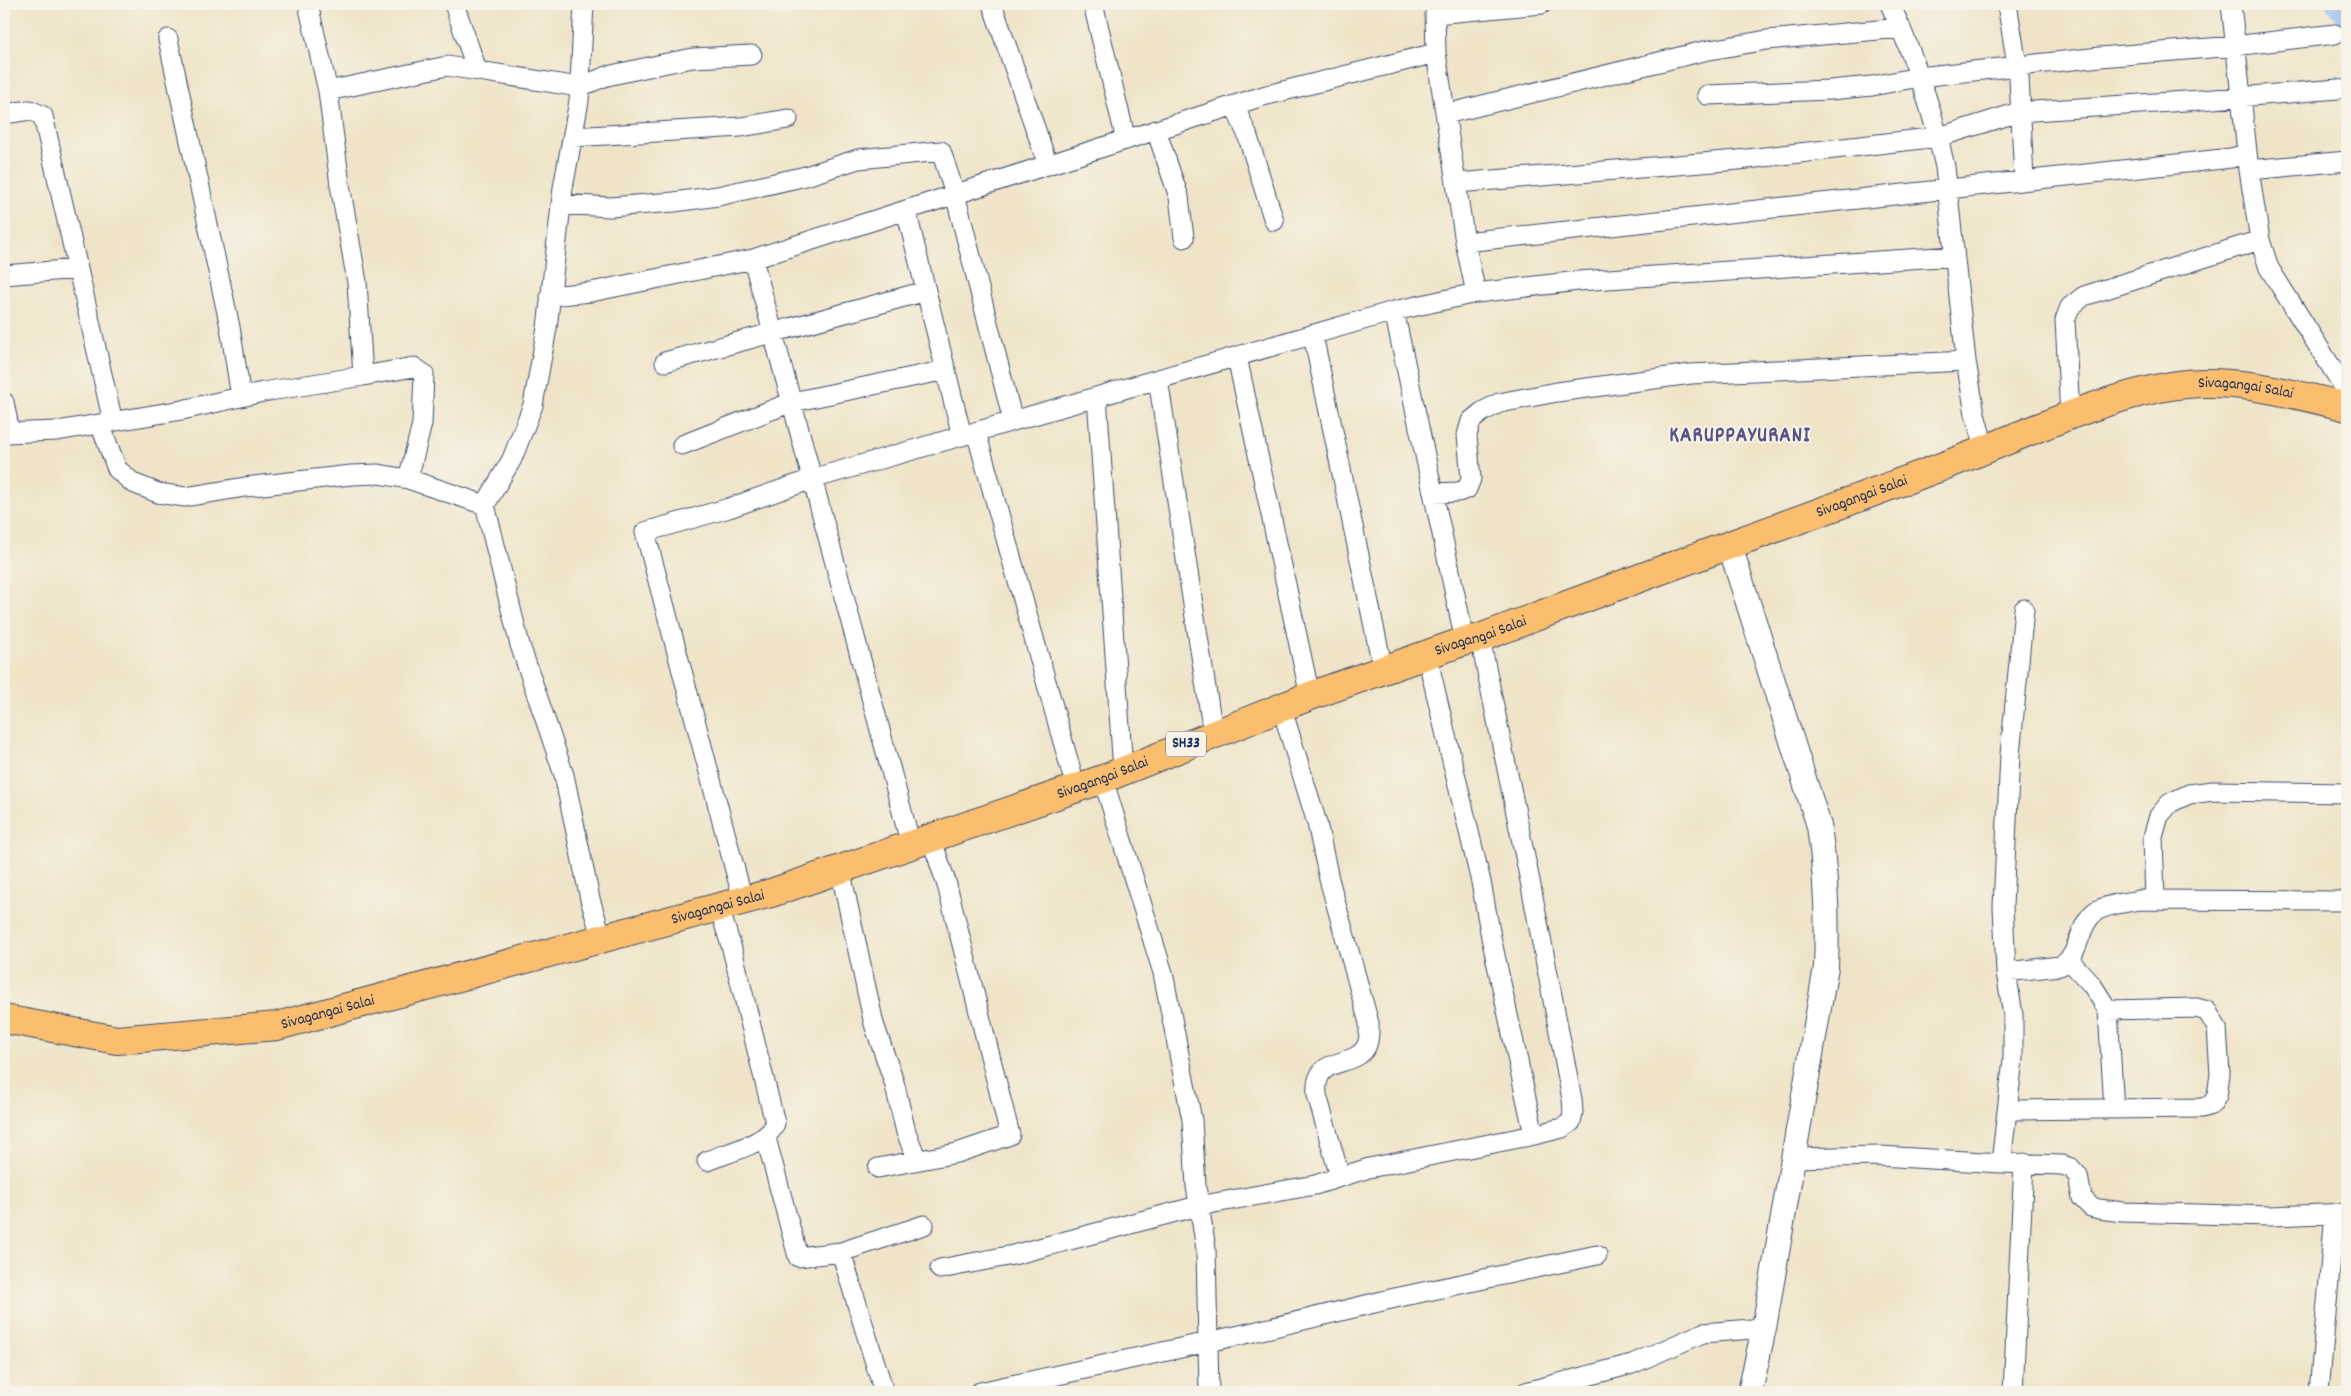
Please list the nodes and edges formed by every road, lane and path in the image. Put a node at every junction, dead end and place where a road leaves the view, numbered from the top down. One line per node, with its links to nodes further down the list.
1 (308, 4): 22 (street)
2 (454, 4): 18 (street)
3 (584, 4): 20 (street)
4 (992, 4): 36 (street)
5 (1093, 4): 33 (street)
6 (1542, 4): 10 (street)
7 (1890, 4): 11 (street)
8 (2007, 4): 17 (street)
9 (2231, 4): 14 (street)
10 (1434, 9): 15 (street)
11 (1901, 28): 19 (street); 28 (street)
12 (2335, 34): 14 (street)
13 (168, 39): 64 (street)
14 (2234, 46): 17 (street); 24 (street)
15 (1436, 53): 25 (street); 28 (street)
16 (752, 56): 20 (street)
17 (2016, 66): 19 (street); 26 (street)
18 (477, 70): 20 (street); 22 (street)
19 (1919, 77): 23 (street); 32 (street)
20 (579, 87): 31 (street)
21 (2338, 89): 24 (street)
22 (328, 91): 61 (street)
23 (1707, 95)
24 (2242, 96): 26 (street); 35 (street)
25 (1234, 105): 30 (street); 43 (street)
26 (2019, 112): 32 (street); 37 (street)
27 (4, 114): 49 (street)
28 (1446, 114): 38 (street)
29 (788, 119): 31 (street)
30 (1156, 130): 33 (street); 44 (street)
31 (572, 137): 41 (street)
32 (1938, 137): 38 (street); 39 (street)
33 (1126, 140): 36 (street)
34 (2347, 161): 35 (street)
35 (2248, 162): 37 (street); 45 (street)
36 (1048, 165): 40 (street)
37 (2024, 180): 39 (street)
38 (1457, 183): 46 (street)
39 (1948, 188): 46 (street); 47 (street)
40 (955, 194): 41 (street); 42 (street); 70 (street)
41 (561, 204): 53 (street)
42 (906, 210): 48 (street); 51 (street)
43 (1274, 220)
44 (1184, 238)
45 (2260, 240): 63 (street); 69 (street)
46 (1465, 242): 52 (street)
47 (1954, 256): 52 (street); 58 (street)
48 (753, 259): 53 (street); 55 (street)
49 (78, 269): 50 (street); 71 (street)
50 (4, 275)
51 (926, 291): 55 (street); 60 (street)
52 (1476, 293): 54 (street)
53 (550, 296): 79 (street)
54 (1394, 311): 56 (street); 78 (street)
55 (773, 332): 59 (street); 67 (street)
56 (1313, 334): 57 (street); 84 (street)
57 (1237, 356): 62 (street); 85 (street)
58 (1966, 361): 75 (street); 78 (street)
59 (665, 362)
60 (946, 370): 67 (street); 73 (street)
61 (363, 376): 64 (street); 76 (street)
62 (1158, 379): 65 (street); 87 (street)
63 (2347, 392)
64 (241, 397): 71 (street)
65 (1097, 397): 70 (street); 88 (street)
66 (4, 402): 72 (street)
67 (792, 402): 74 (street); 77 (street)
68 (2347, 407): 69 (main road, Sivagangai Salai / SH33)
69 (2070, 416): 75 (main road, Sivagangai Salai / SH33)
70 (1013, 421): 73 (street)
71 (107, 423): 72 (street); 76 (street)
72 (7, 433)
73 (969, 434): 77 (street); 89 (street)
74 (682, 445)
75 (1985, 451): 80 (main road, Sivagangai Salai / SH33)
76 (408, 479): 79 (street)
77 (812, 479): 91 (street); 95 (street)
78 (1434, 494): 82 (street)
79 (485, 505): 96 (street)
80 (1730, 546): 82 (main road, Sivagangai Salai / SH33); 105 (street)
81 (2024, 609): 98 (street)
82 (1472, 639): 83 (main road, Sivagangai Salai / SH33); 103 (street)
83 (1426, 656): 84 (main road, Sivagangai Salai / SH33); 103 (street)
84 (1383, 670): 85 (main road, Sivagangai Salai / SH33)
85 (1310, 696): 86 (main road, Sivagangai Salai / SH33)
86 (1282, 709): 87 (main road, Sivagangai Salai / SH33); 111 (street)
87 (1213, 733): 88 (main road, Sivagangai Salai / SH33)
88 (1113, 774): 89 (main road, Sivagangai Salai / SH33); 112 (street)
89 (1076, 788): 91 (main road, Sivagangai Salai / SH33)
90 (2347, 793): 93 (street)
91 (921, 841): 92 (main road, Sivagangai Salai / SH33); 106 (street)
92 (840, 869): 95 (main road, Sivagangai Salai / SH33); 106 (street)
93 (2155, 900): 94 (street); 97 (street)
94 (2347, 901)
95 (731, 904): 96 (main road, Sivagangai Salai / SH33); 104 (street)
96 (602, 938): 100 (main road, Sivagangai Salai / SH33)
97 (2069, 960): 98 (street); 99 (street)
98 (2006, 972): 102 (street)
99 (2108, 1010): 101 (street); 101 (street)
100 (4, 1019)
101 (2114, 1109): 102 (street)
102 (2007, 1110): 108 (street)
103 (1534, 1135): 111 (street)
104 (766, 1138): 107 (street); 115 (street)
105 (1793, 1158): 108 (street); 118 (street)
106 (917, 1160): 110 (street)
107 (707, 1161)
108 (2001, 1163): 109 (street)
109 (2024, 1163): 113 (street); 125 (street)
110 (878, 1168)
111 (1340, 1177): 112 (street)
112 (1198, 1206): 117 (street); 119 (street)
113 (2341, 1213): 126 (street)
114 (924, 1225): 115 (street)
115 (841, 1252): 120 (street)
116 (1596, 1255): 119 (street)
117 (940, 1269)
118 (1764, 1328): 123 (street); 124 (street)
119 (1208, 1342): 121 (street); 122 (street)
120 (884, 1392)
121 (980, 1392)
122 (1209, 1392)
123 (1526, 1392)
124 (1750, 1392)
125 (2014, 1392)
126 (2319, 1392)

